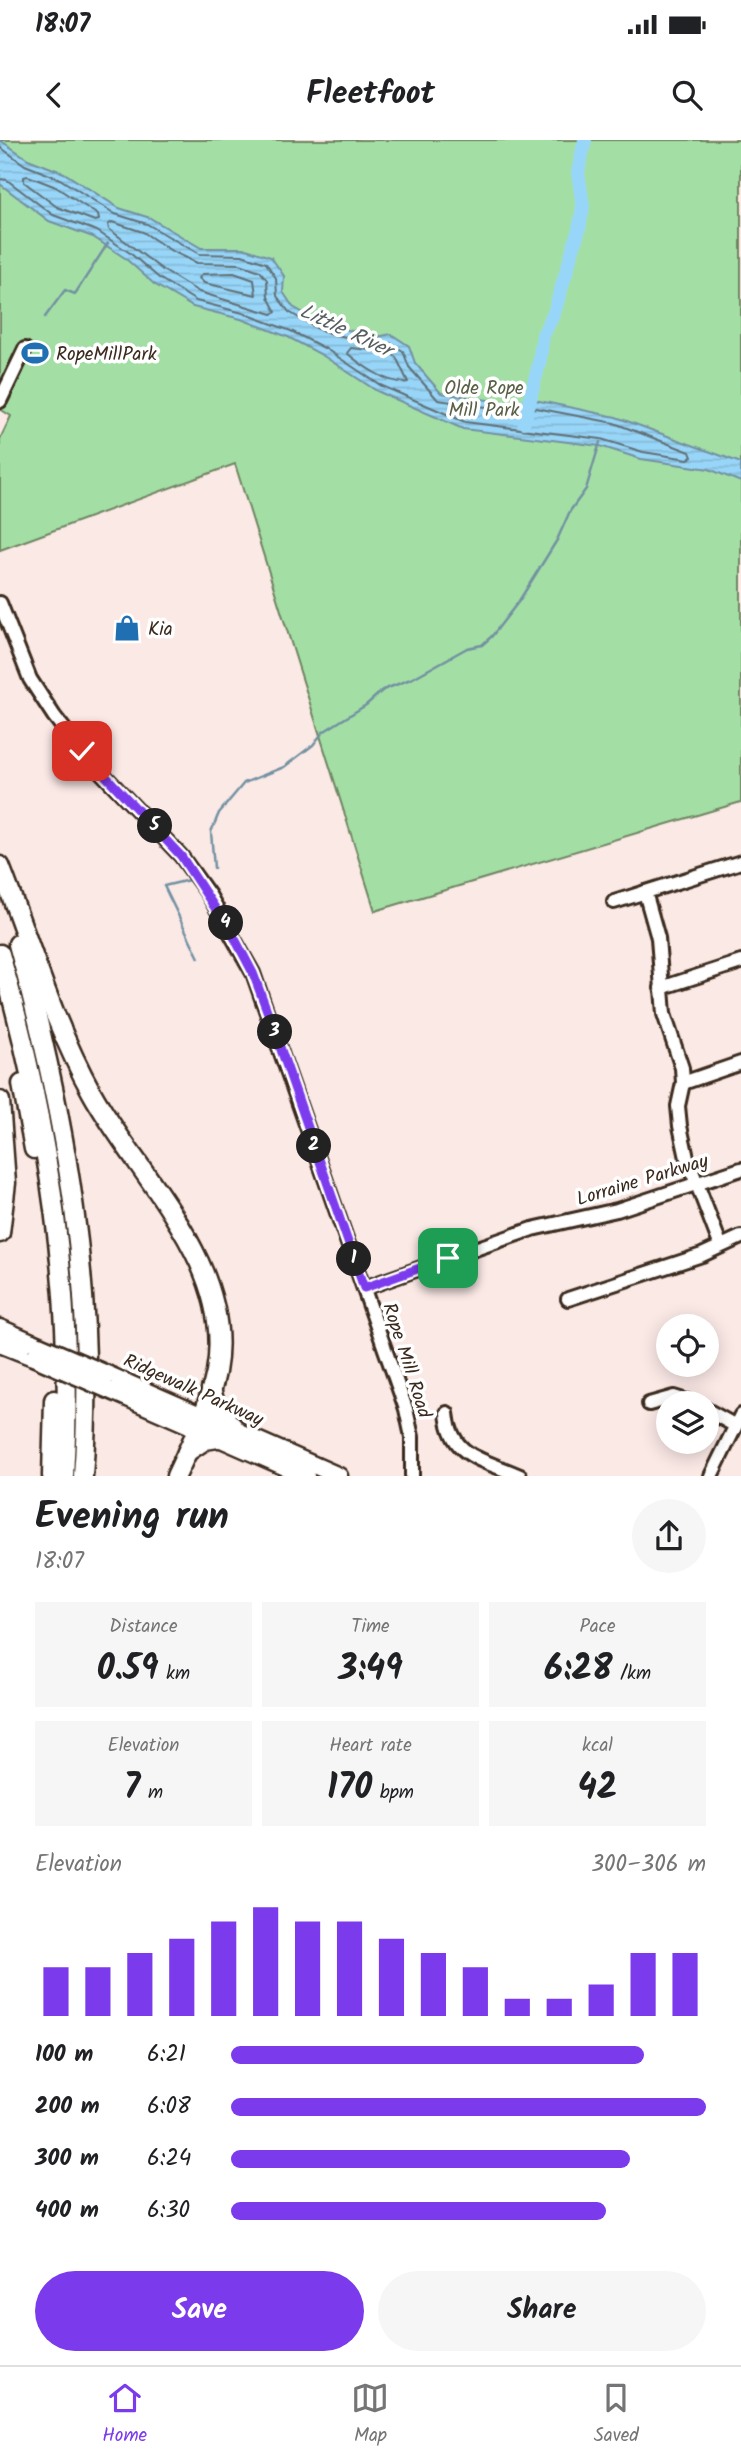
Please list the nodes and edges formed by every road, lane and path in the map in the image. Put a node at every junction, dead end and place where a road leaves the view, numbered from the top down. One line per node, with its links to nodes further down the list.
1 (25, 349): 2 (street)
2 (0, 401)
3 (0, 603): 21 (street, Rope Mill Road)
4 (741, 862): 7 (street)
5 (0, 866): 26 (highway)
6 (0, 881): 35 (highway)
7 (645, 892): 8 (street); 11 (street)
8 (614, 902)
9 (0, 954): 37 (highway)
10 (741, 962): 11 (street)
11 (661, 988): 14 (street)
12 (0, 999): 36 (highway)
13 (741, 1063): 14 (street)
14 (683, 1083): 17 (street)
15 (0, 1101): 18 (highway)
16 (741, 1169): 17 (street, Lorraine Parkway)
17 (697, 1182): 20 (street); 21 (street, Lorraine Parkway)
18 (0, 1233)
19 (741, 1237): 20 (street)
20 (720, 1244): 22 (street)
21 (364, 1288): 41 (street, Rope Mill Road)
22 (568, 1299)
23 (0, 1328): 25 (main road)
24 (0, 1343): 25 (main road, Ridgewalk Parkway)
25 (33, 1350): 31 (main road, Ridgewalk Parkway, bridge)
26 (211, 1389): 31 (highway); 33 (highway)
27 (656, 1402): 28 (street)
28 (649, 1404)
29 (447, 1413): 42 (street)
30 (719, 1414): 32 (street)
31 (199, 1420): 33 (main road, Ridgewalk Parkway); 34 (highway)
32 (737, 1420): 43 (street)
33 (230, 1434): 34 (highway); 39 (main road, Ridgewalk Parkway); 40 (main road, Ridgewalk Parkway)
34 (187, 1452): 38 (highway)
35 (83, 1471)
36 (52, 1476)
37 (64, 1476)
38 (176, 1476)
39 (306, 1476)
40 (339, 1476)
41 (412, 1476)
42 (520, 1476)
43 (712, 1476)

